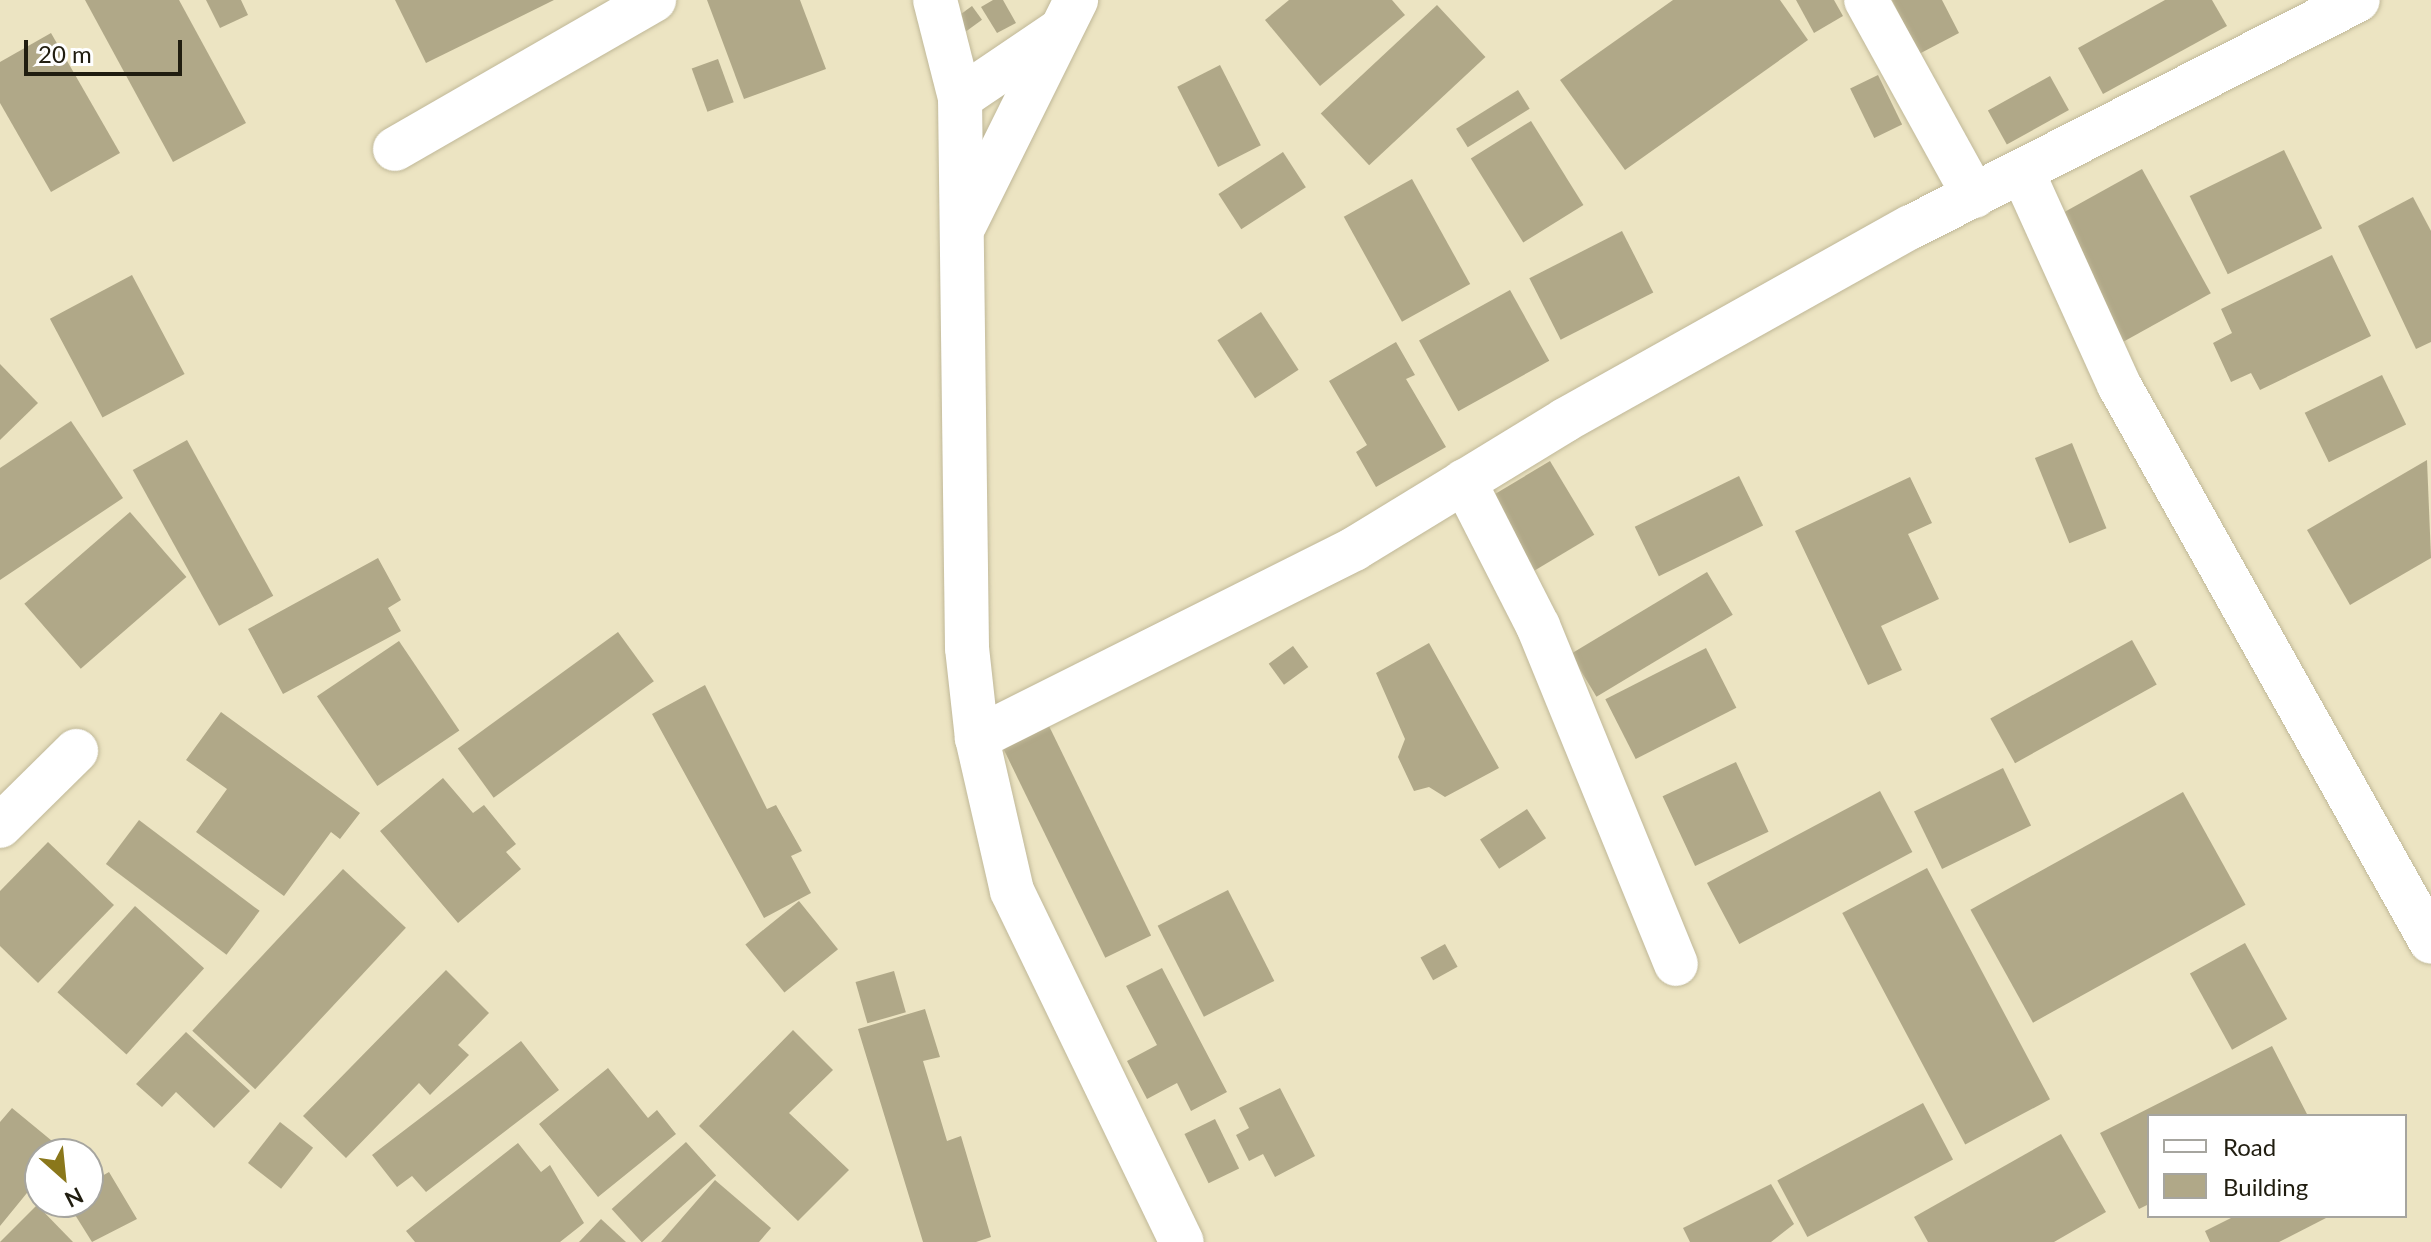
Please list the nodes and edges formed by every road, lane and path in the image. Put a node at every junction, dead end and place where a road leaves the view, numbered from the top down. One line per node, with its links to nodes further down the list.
1 (654, 0): 7 (street)
2 (935, 0): 6 (street)
3 (1866, 0): 9 (street)
4 (2358, 0): 8 (street)
5 (1068, 15): 6 (street); 10 (street)
6 (960, 98): 10 (street)
7 (395, 149)
8 (2022, 171): 9 (street); 15 (street)
9 (1974, 196): 11 (street)
10 (961, 231): 12 (street)
11 (1464, 481): 12 (street); 16 (street)
12 (977, 738): 17 (street)
13 (76, 751): 14 (street)
14 (0, 826)
15 (2431, 942)
16 (1676, 964)
17 (1182, 1242)

